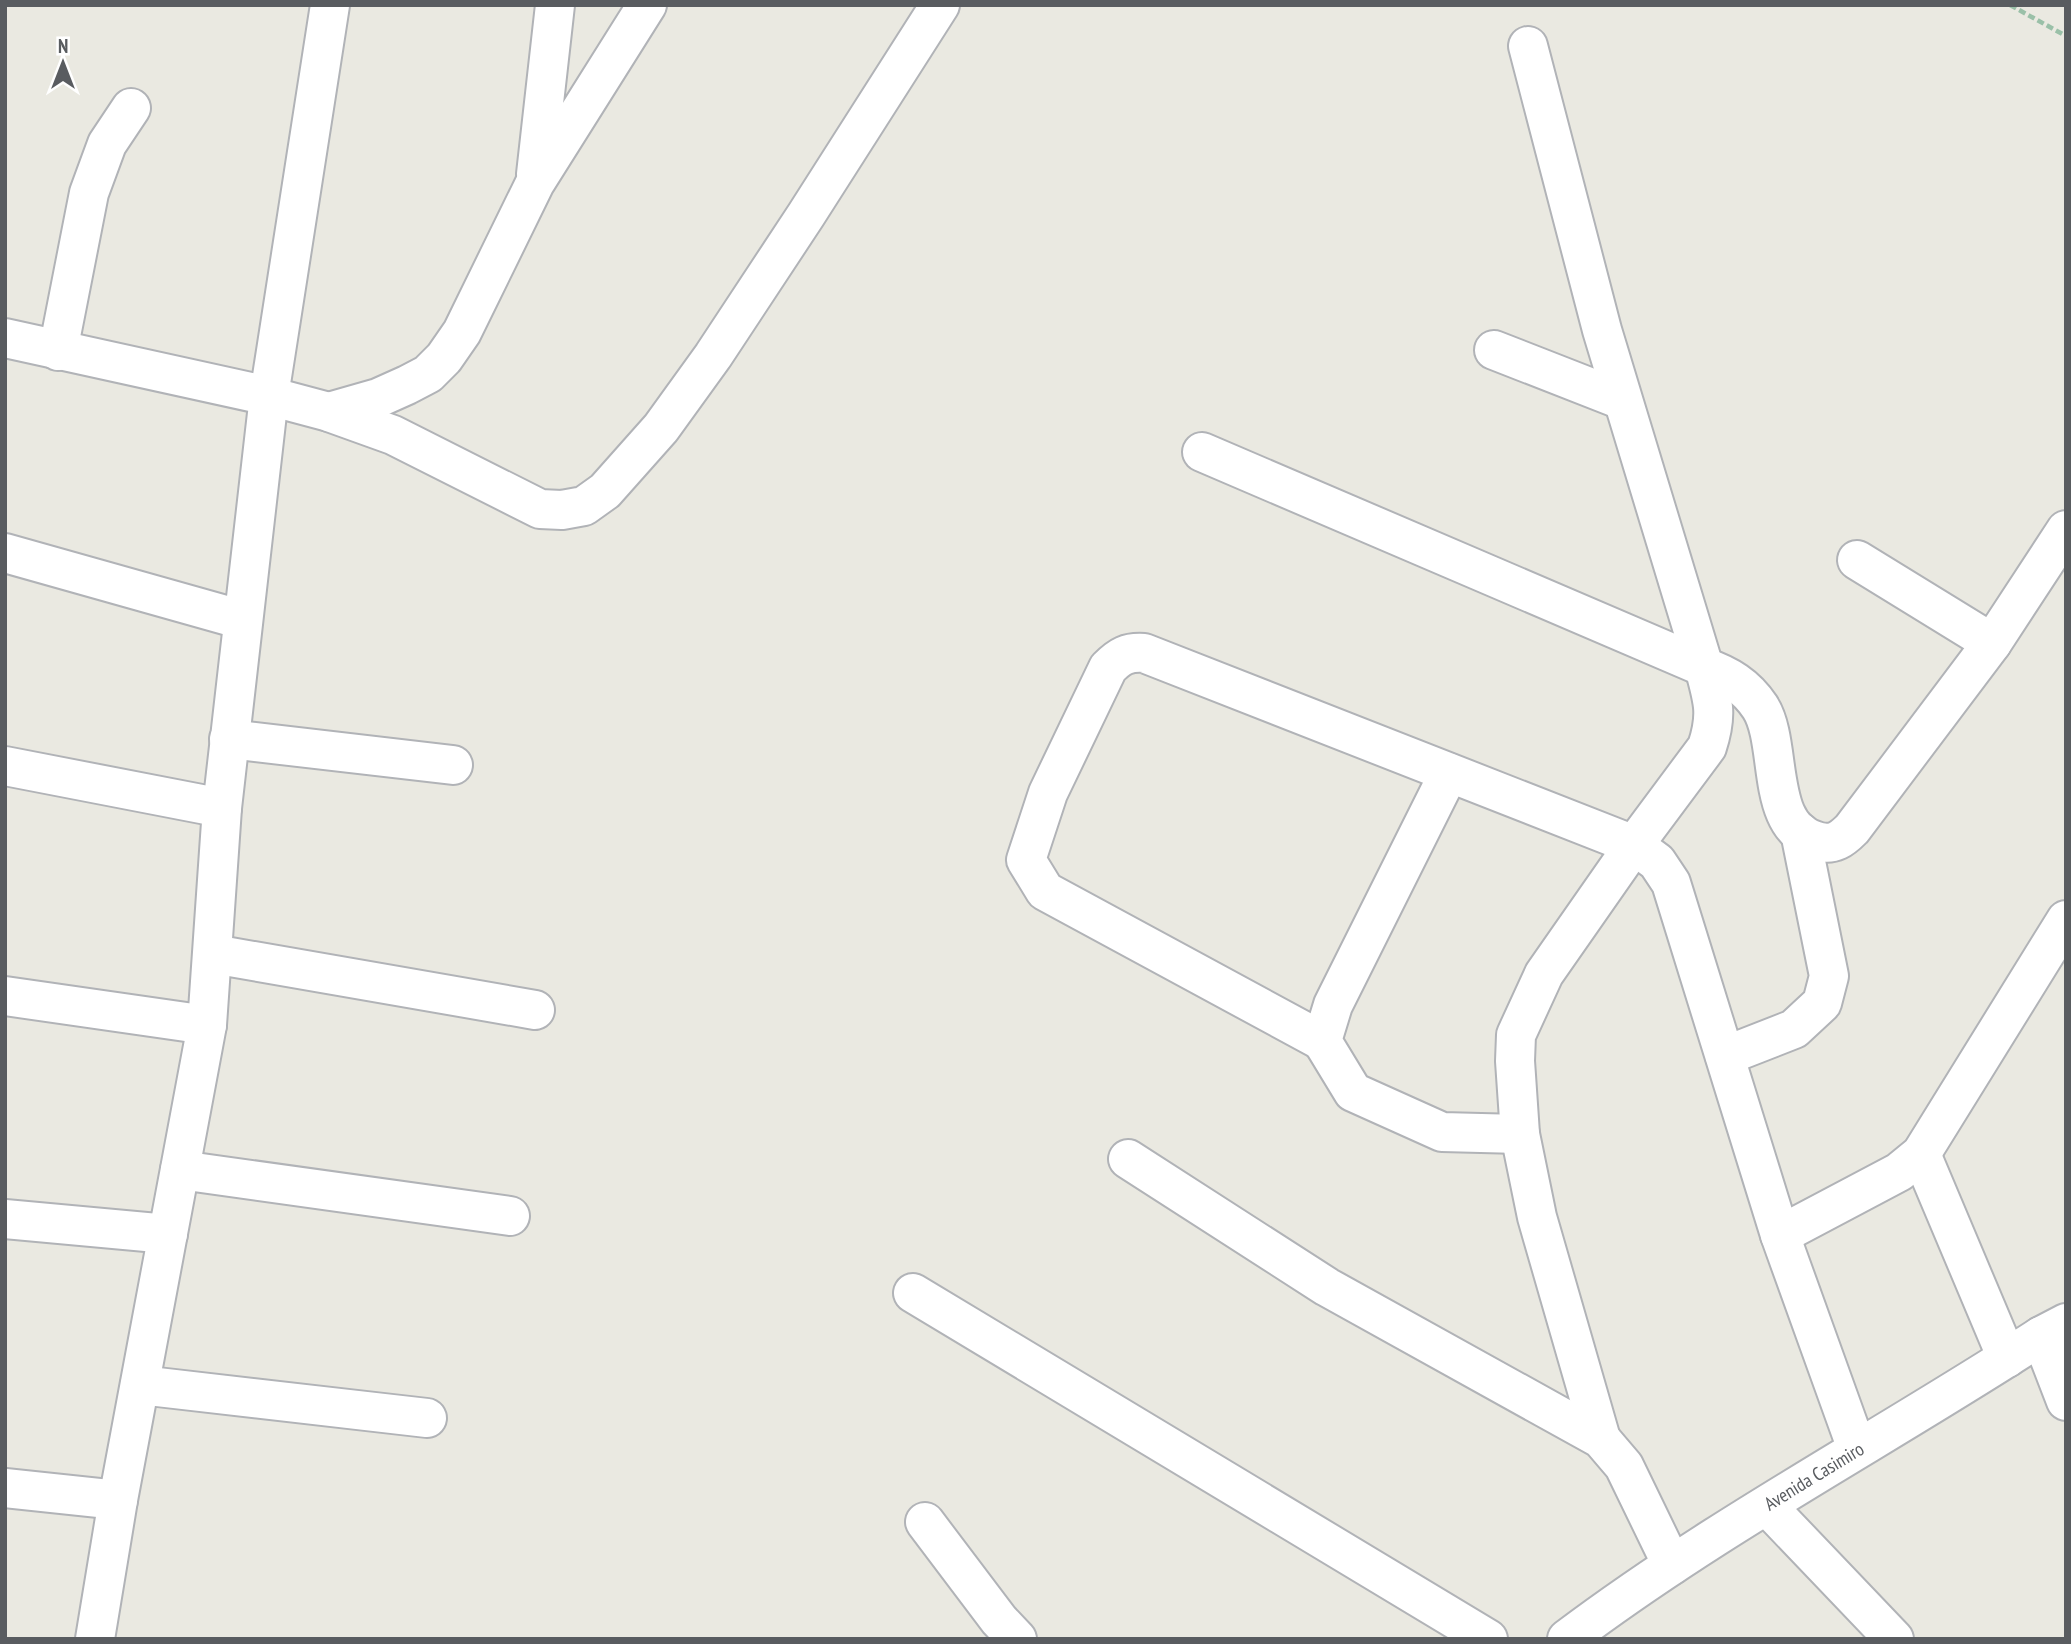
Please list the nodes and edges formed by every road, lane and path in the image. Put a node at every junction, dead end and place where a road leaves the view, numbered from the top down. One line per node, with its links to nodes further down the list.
1 (330, 5): 13 (street)
2 (555, 5): 9 (street)
3 (647, 5): 9 (street)
4 (940, 5): 15 (street)
5 (2010, 5): 6 (path)
6 (2066, 36)
7 (1528, 46): 14 (street)
8 (131, 108): 12 (street)
9 (535, 183): 15 (street)
10 (5, 338): 12 (street)
11 (1494, 350): 14 (street)
12 (58, 351): 13 (street)
13 (269, 396): 15 (street); 20 (street)
14 (1622, 400): 22 (street)
15 (329, 412)
16 (1202, 452): 22 (street)
17 (2066, 530): 21 (street)
18 (5, 553): 20 (street)
19 (1857, 560): 21 (street)
20 (243, 620): 23 (street)
21 (1992, 643): 28 (street)
22 (1704, 667): 28 (street); 29 (street)
23 (229, 738): 24 (street); 27 (street)
24 (453, 765)
25 (5, 766): 27 (street)
26 (1449, 773): 29 (street); 35 (street); 35 (street)
27 (222, 808): 31 (street)
28 (1800, 832): 36 (street)
29 (1634, 845): 36 (street); 37 (street)
30 (2066, 920): 38 (street)
31 (213, 954): 33 (street); 34 (street)
32 (5, 996): 34 (street)
33 (535, 1010)
34 (207, 1025): 40 (street)
35 (1322, 1041): 37 (street)
36 (1725, 1056): 44 (street)
37 (1520, 1134): 51 (street)
38 (1921, 1154): 44 (street); 47 (street)
39 (1128, 1159): 51 (street)
40 (180, 1170): 41 (street); 43 (street)
41 (510, 1216)
42 (5, 1219): 43 (street)
43 (168, 1234): 48 (street)
44 (1780, 1235): 52 (street)
45 (913, 1293): 61 (street)
46 (2053, 1329): 47 (street, Avenida Casimiro); 49 (street)
47 (2007, 1358): 52 (street, Avenida Casimiro)
48 (140, 1385): 50 (street); 54 (street)
49 (2066, 1401)
50 (426, 1418)
51 (1601, 1439): 57 (street)
52 (1857, 1449): 55 (street, Avenida Casimiro)
53 (5, 1488): 54 (street)
54 (118, 1500): 59 (street)
55 (1767, 1506): 57 (street, Avenida Casimiro); 62 (street)
56 (925, 1522): 60 (street)
57 (1672, 1565): 58 (street, Avenida Casimiro)
58 (1589, 1633)
59 (95, 1639)
60 (1017, 1639)
61 (1488, 1639)
62 (1894, 1639)

